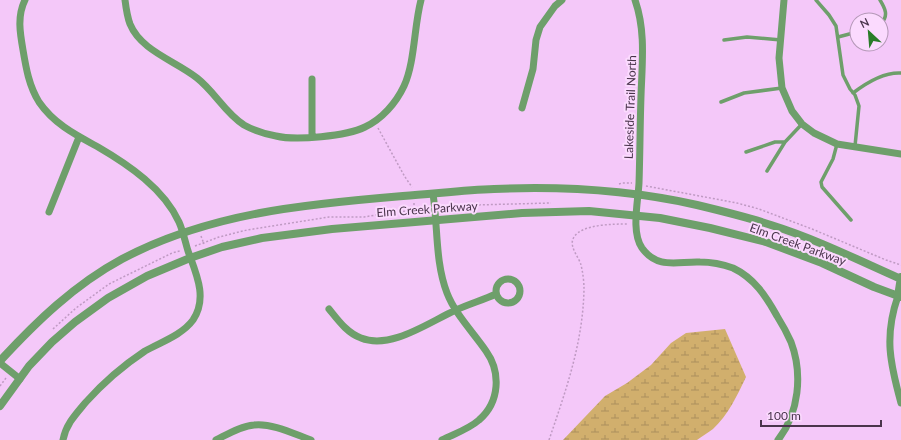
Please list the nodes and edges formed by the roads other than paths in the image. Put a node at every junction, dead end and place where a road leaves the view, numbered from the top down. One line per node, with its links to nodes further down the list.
1 (24, 0): 21 (street)
2 (125, 0): 22 (street)
3 (421, 0): 22 (street)
4 (562, 0): 19 (street)
5 (635, 0): 30 (street, Lakeside Trail North)
6 (784, 0): 13 (street)
7 (816, 0): 11 (lane)
8 (880, 0): 9 (lane)
9 (886, 12)
10 (849, 34): 11 (lane)
11 (838, 37): 17 (lane)
12 (724, 40): 13 (lane)
13 (781, 40): 16 (street)
14 (901, 73): 17 (lane)
15 (312, 79): 22 (street)
16 (782, 88): 18 (lane); 20 (street)
17 (853, 92): 25 (lane)
18 (721, 102)
19 (522, 108)
20 (802, 124): 23 (lane); 24 (street)
21 (79, 137): 31 (street); 35 (street)
22 (312, 137)
23 (784, 142): 26 (lane); 28 (lane)
24 (837, 144): 25 (street); 34 (lane)
25 (854, 146): 27 (street)
26 (746, 152)
27 (901, 154)
28 (767, 172)
29 (433, 194): 30 (street, Elm Creek Parkway); 32 (street); 35 (street, Elm Creek Parkway)
30 (638, 194): 33 (street, Lakeside Trail North); 37 (street, Elm Creek Parkway)
31 (49, 212)
32 (436, 220): 33 (street, Elm Creek Parkway); 36 (street, Elm Creek Parkway); 41 (street)
33 (636, 220): 39 (street, Elm Creek Parkway); 50 (street, Lakeside Trail North)
34 (851, 220)
35 (183, 232): 36 (street); 42 (street, Elm Creek Parkway)
36 (190, 258): 43 (street, Elm Creek Parkway); 46 (street)
37 (901, 278): 39 (street)
38 (496, 294): 41 (street)
39 (900, 296): 44 (street)
40 (329, 309): 41 (street)
41 (456, 310): 49 (street)
42 (0, 362): 43 (street)
43 (20, 379): 45 (street, Elm Creek Parkway)
44 (901, 403)
45 (0, 406)
46 (63, 440)
47 (216, 440): 48 (street)
48 (311, 440)
49 (442, 440)
50 (778, 440)

